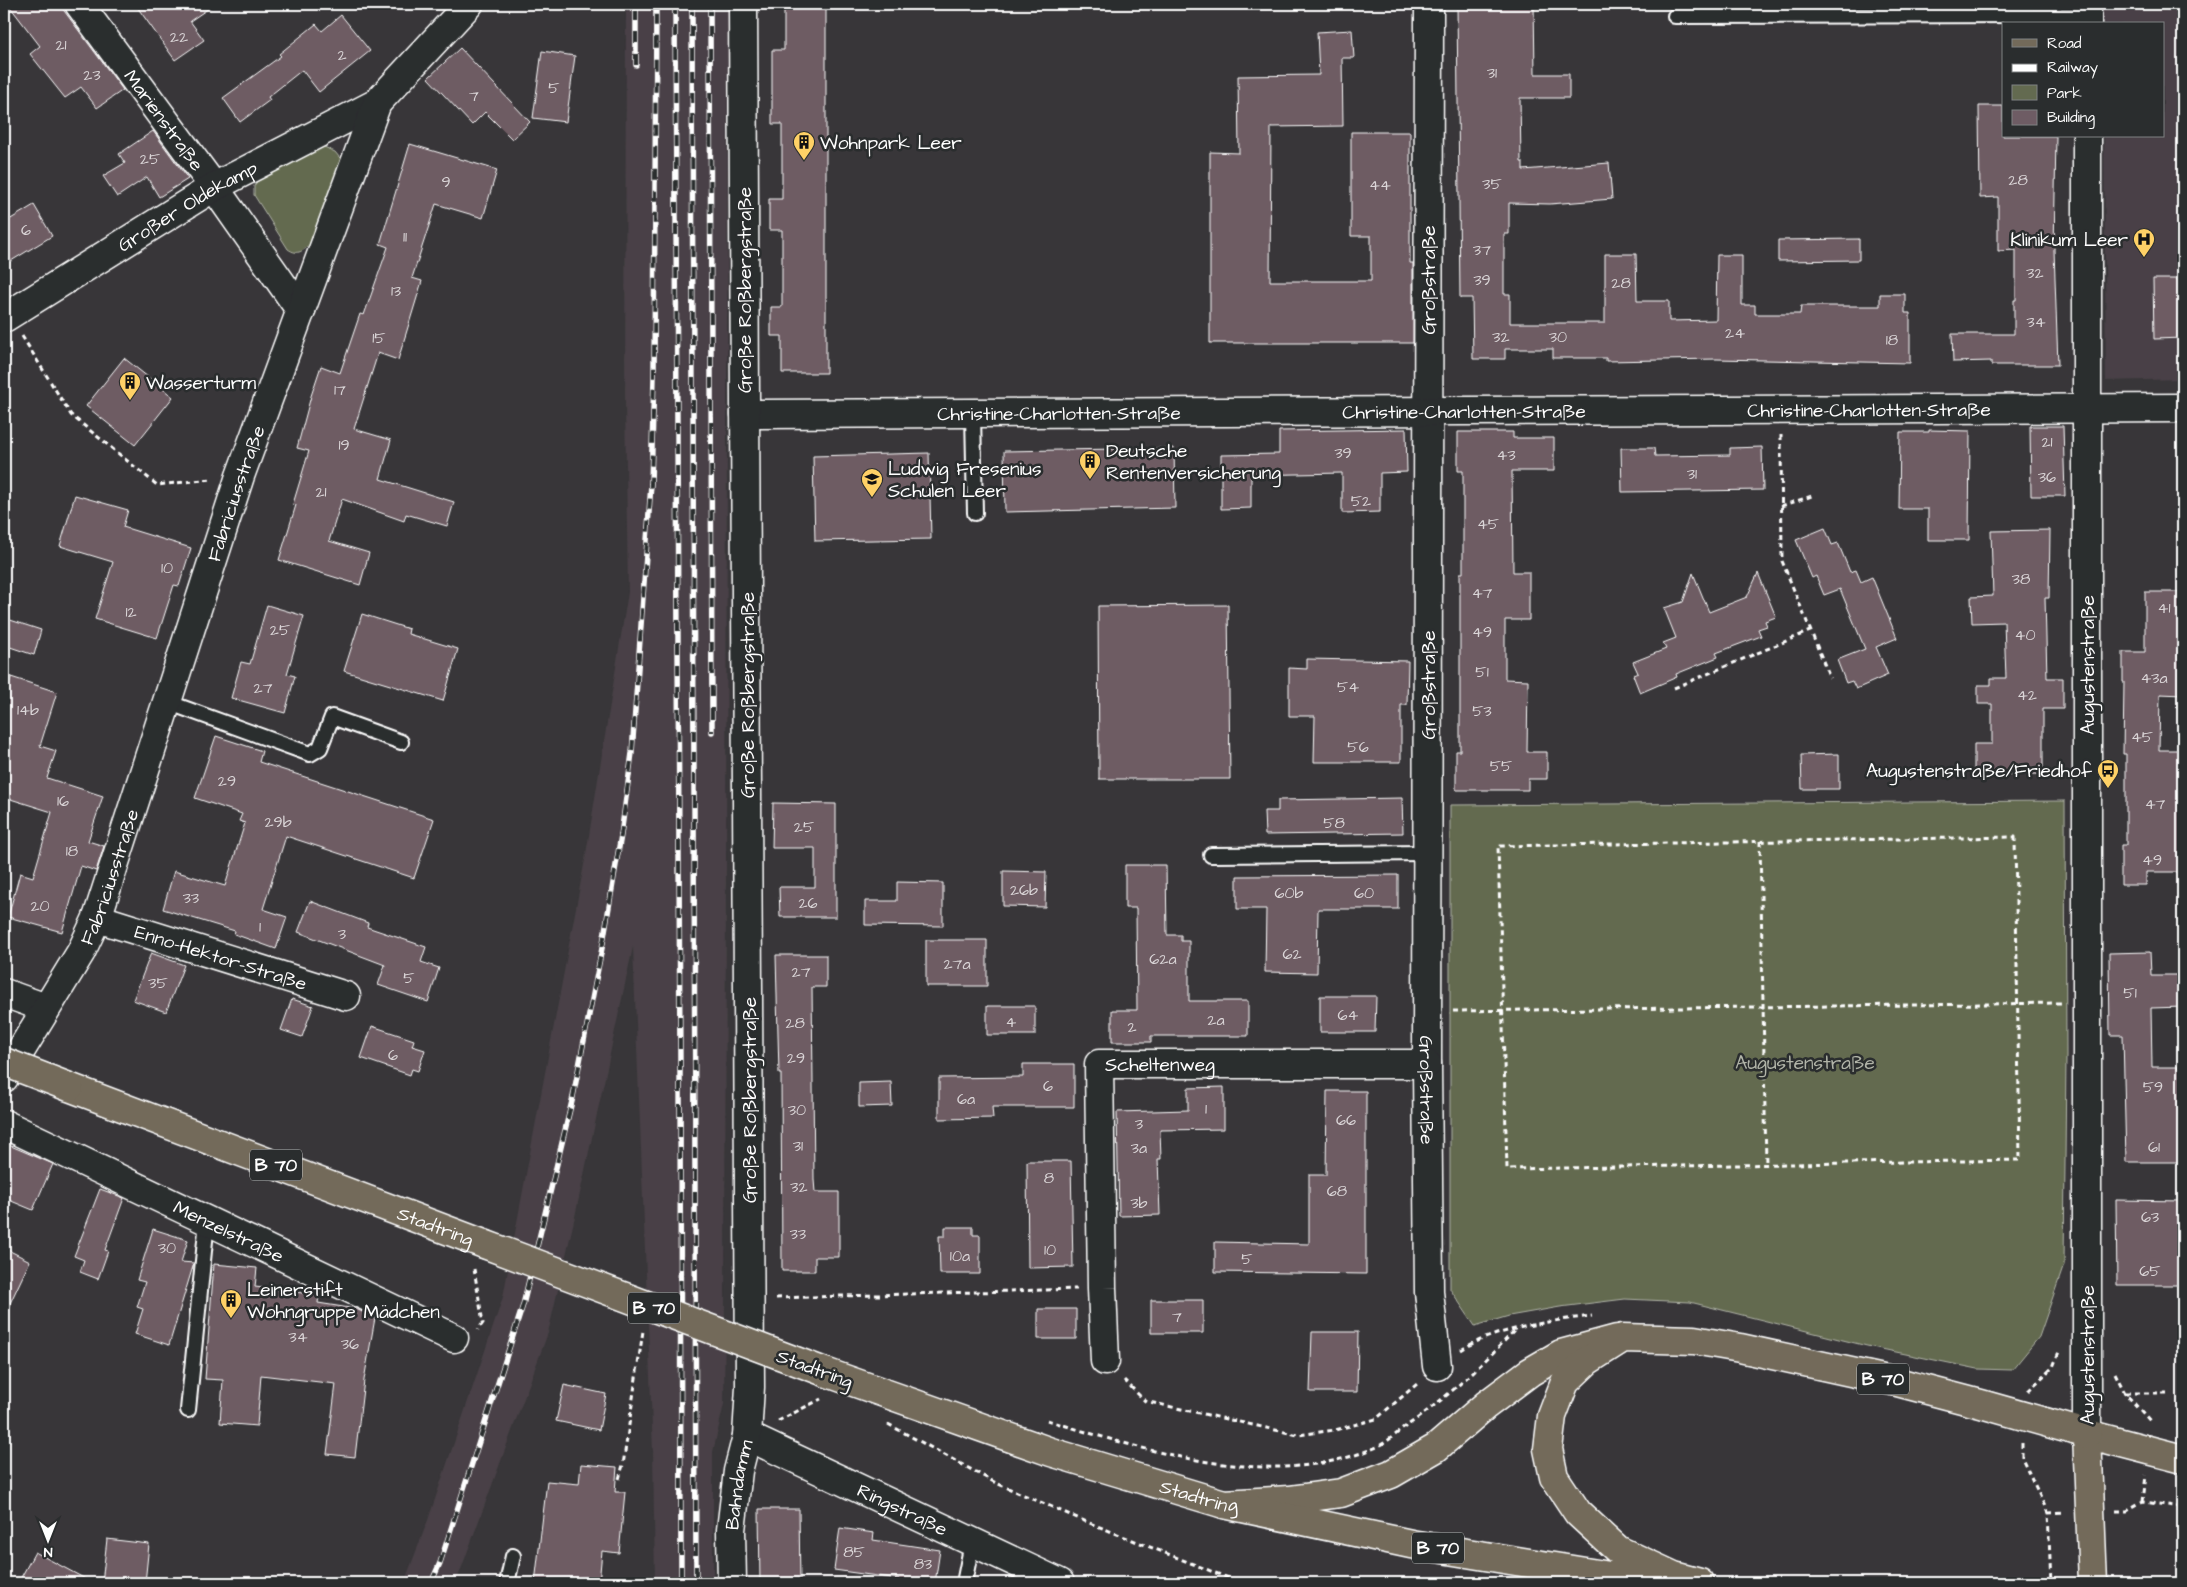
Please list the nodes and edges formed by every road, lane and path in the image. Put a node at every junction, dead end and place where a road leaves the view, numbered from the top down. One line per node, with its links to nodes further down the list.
1 (79, 4): 9 (street, Marienstraße)
2 (469, 4): 7 (street, Fabriciusstraße)
3 (742, 4): 17 (street, Große Roßbergstraße)
4 (1429, 4): 15 (street, Großstraße)
5 (2087, 14): 6 (lane)
6 (1675, 16)
7 (377, 102): 9 (street, Großer Oldekamp); 10 (street, Fabriciusstraße)
8 (2087, 138): 13 (street, Augustenstraße)
9 (214, 187): 10 (street, Marienstraße); 11 (street, Großer Oldekamp)
10 (301, 311): 18 (street, Fabriciusstraße)
11 (6, 316): 18 (path)
12 (2183, 408): 13 (street, Christine-Charlotten-Straße)
13 (2087, 409): 14 (street, Christine-Charlotten-Straße); 33 (street, Augustenstraße)
14 (1780, 410): 15 (street, Christine-Charlotten-Straße); 20 (path)
15 (1428, 411): 16 (street, Christine-Charlotten-Straße); 28 (street, Großstraße)
16 (973, 413): 17 (street, Christine-Charlotten-Straße); 21 (lane)
17 (745, 414): 47 (street, Große Roßbergstraße)
18 (240, 476): 25 (street, Fabriciusstraße)
19 (1812, 496): 20 (path)
20 (1781, 506): 22 (path)
21 (975, 513)
22 (1810, 631): 23 (path); 24 (path)
23 (1830, 678)
24 (1674, 688)
25 (167, 702): 26 (lane); 30 (street, Fabriciusstraße)
26 (401, 742)
27 (1760, 841): 34 (path); 35 (path); 37 (path)
28 (1427, 853): 29 (lane); 38 (street, Großstraße)
29 (1211, 855)
30 (97, 918): 32 (street, Enno-Hektor-Straße); 36 (street, Fabriciusstraße)
31 (4, 993): 36 (street)
32 (346, 996)
33 (2087, 1003): 34 (path); 67 (street, Augustenstraße)
34 (2018, 1004): 35 (path); 43 (path)
35 (1763, 1007): 37 (path); 43 (path)
36 (46, 1008): 41 (street, Fabriciusstraße)
37 (1503, 1010): 38 (path); 43 (path)
38 (1427, 1011): 40 (street, Großstraße)
39 (4, 1062): 72 (main road, Stadtring / B 70, bridge)
40 (1427, 1064): 46 (street, Scheltenweg); 54 (street, Großstraße)
41 (4, 1078)
42 (4, 1124): 44 (street, Menzelstraße)
43 (1766, 1165)
44 (207, 1221): 51 (street, Menzelstraße); 62 (lane)
45 (475, 1270): 48 (path)
46 (1102, 1288): 47 (path); 53 (street, Scheltenweg)
47 (750, 1299): 57 (street, Große Roßbergstraße)
48 (483, 1323)
49 (1516, 1329): 63 (path)
50 (643, 1332): 71 (path)
51 (454, 1338)
52 (1623, 1338): 67 (main road, B 70); 72 (main road, B 70); 83 (main road)
53 (1105, 1361): 54 (path)
54 (1437, 1366)
55 (2053, 1367): 58 (path)
56 (2120, 1384): 59 (path)
57 (750, 1387): 68 (street, Bahndamm)
58 (2026, 1393)
59 (2125, 1393): 60 (path); 66 (path)
60 (2167, 1393)
61 (820, 1400): 64 (path)
62 (188, 1410)
63 (1040, 1418)
64 (774, 1422)
65 (884, 1422): 81 (path)
66 (2151, 1422)
67 (2087, 1434): 70 (main road, B 70); 85 (main road, Augustenstraße)
68 (747, 1436): 75 (street, Ringstraße); 78 (street, Bahndamm)
69 (2022, 1458): 84 (path)
70 (2183, 1459)
71 (619, 1478)
72 (1224, 1504): 82 (main road, Stadtring / B 70)
73 (2183, 1507): 74 (path)
74 (2127, 1511)
75 (972, 1543): 79 (lane); 80 (street, Ringstraße)
76 (513, 1556): 77 (lane)
77 (507, 1583)
78 (732, 1583)
79 (964, 1583)
80 (1060, 1583)
81 (1241, 1583)
82 (1653, 1583)
83 (1700, 1583)
84 (2051, 1583)
85 (2093, 1583)

